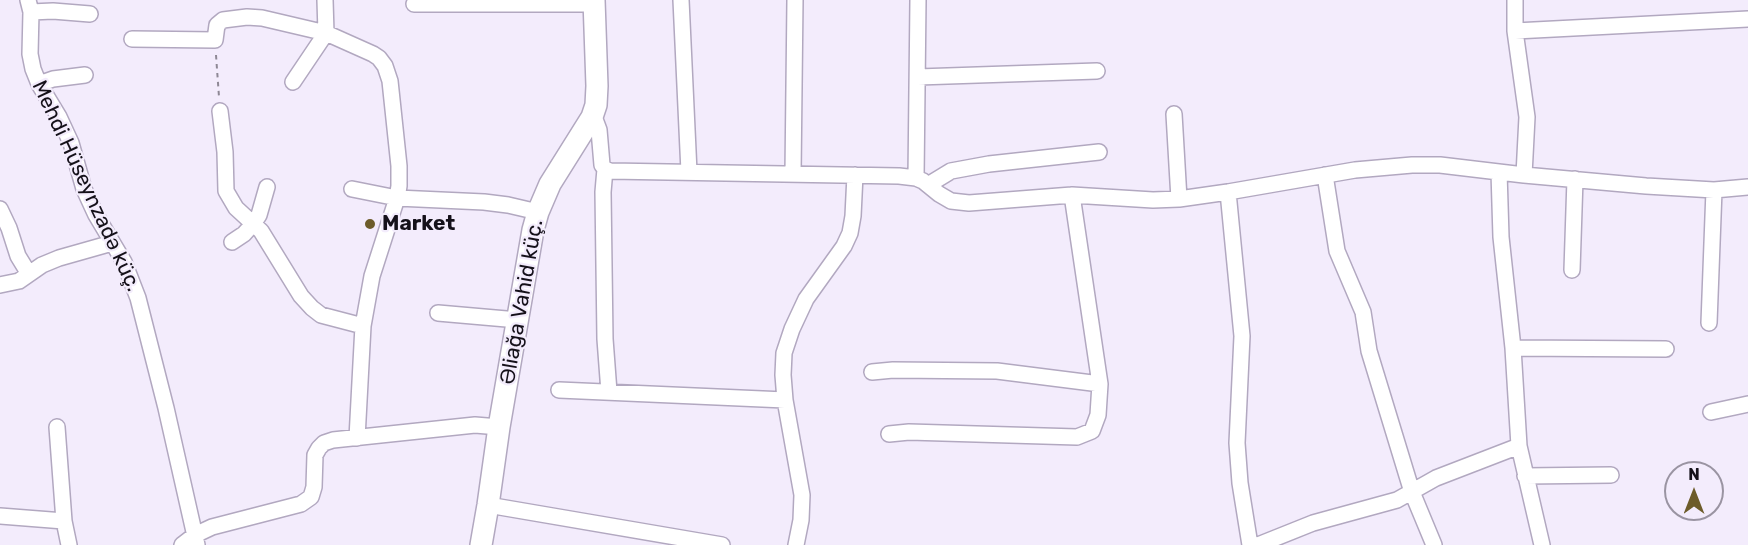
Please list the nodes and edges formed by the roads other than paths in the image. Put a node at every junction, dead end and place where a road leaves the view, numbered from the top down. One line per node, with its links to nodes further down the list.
1 (325, 0): 12 (street)
2 (681, 0): 24 (street)
3 (795, 0): 26 (street)
4 (918, 0): 16 (street)
5 (1515, 0): 11 (street)
6 (594, 2): 7 (street); 21 (street, Əliağa Vahid küç.)
7 (414, 4)
8 (30, 6): 9 (street); 18 (street, Mehdi Hüseynzadə küç.)
9 (90, 14)
10 (1748, 19): 11 (street)
11 (1515, 31): 29 (street)
12 (326, 33): 13 (street); 17 (street); 38 (street)
13 (132, 39)
14 (1097, 71): 16 (street)
15 (86, 75): 18 (street)
16 (918, 76): 31 (street)
17 (293, 82)
18 (39, 84): 44 (street, Mehdi Hüseynzadə küç.)
19 (220, 111): 42 (street)
20 (1174, 114): 39 (street)
21 (592, 117): 23 (street); 41 (street, Əliağa Vahid küç.)
22 (1099, 152): 31 (street)
23 (605, 169): 24 (street); 57 (street)
24 (689, 172): 26 (street)
25 (1499, 172): 27 (street); 29 (street); 52 (street)
26 (793, 174): 28 (street)
27 (1325, 174): 36 (street); 68 (street)
28 (855, 175): 31 (street); 58 (street)
29 (1524, 175): 30 (street)
30 (1575, 179): 35 (street); 45 (street)
31 (922, 182): 37 (street)
32 (267, 187): 42 (street)
33 (1748, 187): 35 (street)
34 (352, 189): 38 (street)
35 (1714, 190): 50 (street)
36 (1228, 192): 39 (street); 79 (street)
37 (1072, 195): 39 (street); 55 (street)
38 (397, 198): 41 (street); 51 (street)
39 (1179, 199)
40 (0, 209): 46 (street)
41 (538, 212): 49 (street, Əliağa Vahid küç.)
42 (254, 224): 43 (street); 51 (street)
43 (232, 242)
44 (112, 243): 46 (street); 72 (street, Mehdi Hüseynzadə küç.)
45 (1572, 270)
46 (29, 274): 47 (street)
47 (0, 285)
48 (438, 313): 49 (street)
49 (518, 320): 62 (street, Əliağa Vahid küç.)
50 (1709, 323)
51 (363, 326): 64 (street)
52 (1513, 348): 53 (street); 65 (street)
53 (1666, 349)
54 (872, 372): 55 (street)
55 (1100, 384): 63 (street)
56 (559, 390): 57 (street)
57 (609, 392): 58 (street)
58 (785, 400): 78 (street)
59 (1748, 405): 60 (street)
60 (1711, 412)
61 (57, 427): 71 (street)
62 (499, 427): 64 (street); 69 (street, Əliağa Vahid küç.)
63 (889, 434)
64 (357, 438): 72 (street)
65 (1519, 446): 67 (street); 68 (street)
66 (1611, 475): 67 (street)
67 (1525, 476): 82 (street)
68 (1412, 492): 80 (street); 81 (street)
69 (488, 505): 73 (street); 76 (street, Əliağa Vahid küç.)
70 (0, 516): 71 (street)
71 (64, 521): 74 (street)
72 (196, 540): 75 (street)
73 (689, 542): 77 (street)
74 (69, 545)
75 (182, 545)
76 (481, 545)
77 (722, 545)
78 (796, 545)
79 (1250, 545)
80 (1258, 545)
81 (1434, 545)
82 (1542, 545)

